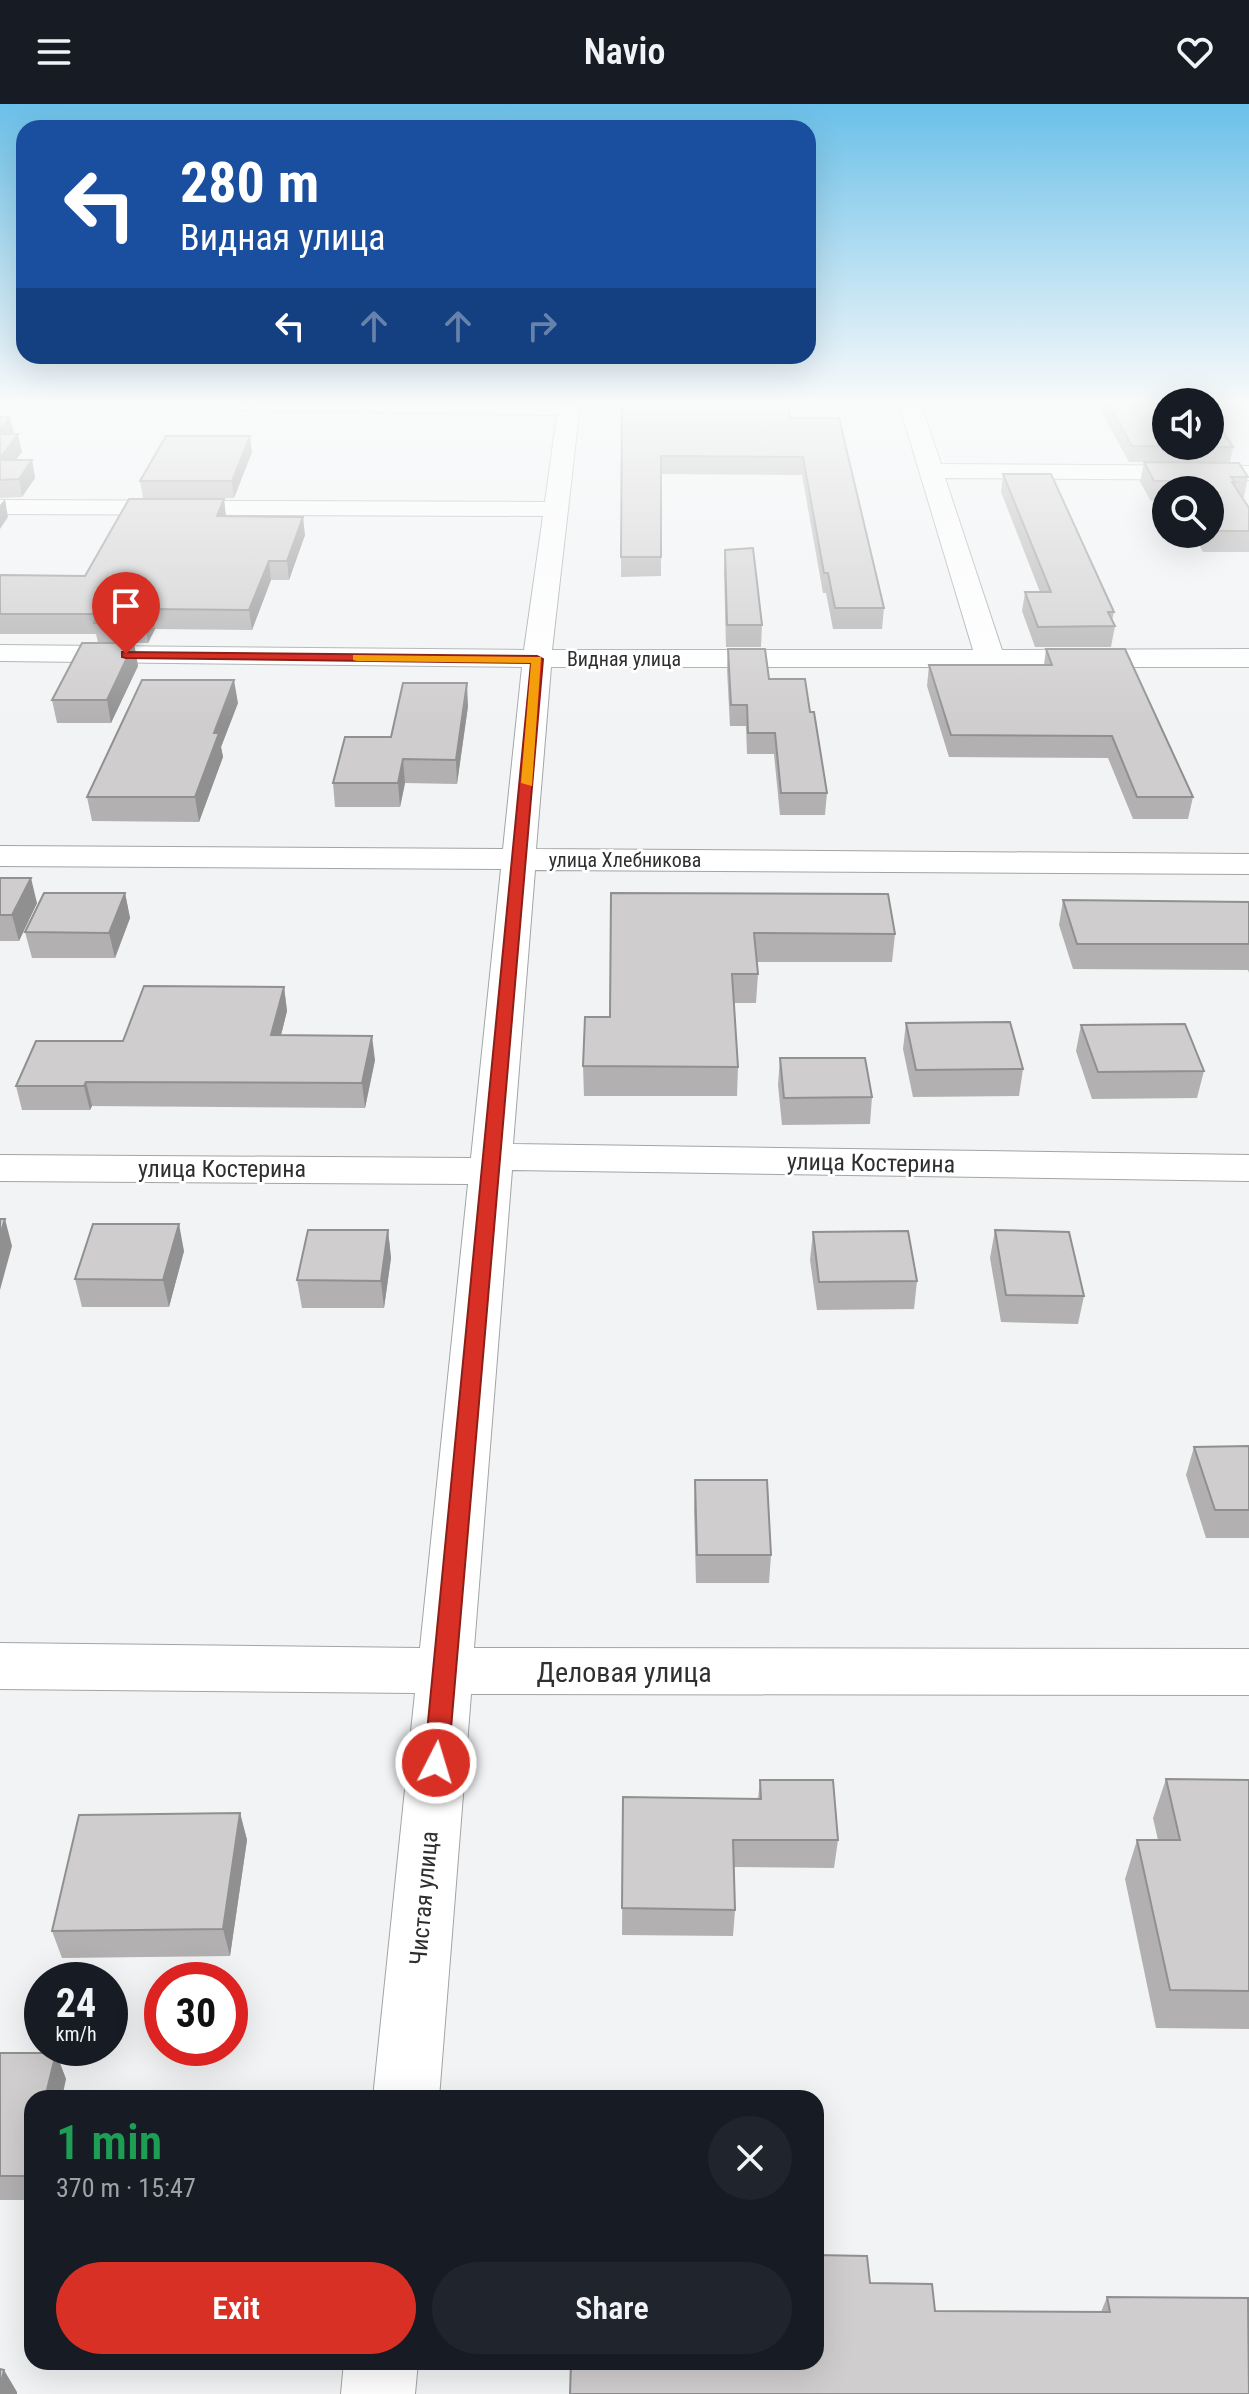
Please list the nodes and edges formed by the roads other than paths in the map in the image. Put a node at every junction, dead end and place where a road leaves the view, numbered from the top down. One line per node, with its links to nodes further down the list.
1 (555, 511): 6 (street, Чистая улица)
2 (944, 511): 4 (street)
3 (0, 653): 6 (street, Видная улица)
4 (990, 658): 5 (street, Видная улица); 6 (street, Видная улица)
5 (1249, 658)
6 (537, 659): 8 (street, Чистая улица)
7 (0, 856): 8 (street, улица Хлебникова)
8 (520, 859): 9 (street, улица Хлебникова); 10 (street, Чистая улица)
9 (1249, 864)
10 (492, 1164): 11 (street, улица Костерина); 12 (street, улица Костерина); 14 (street, Чистая улица)
11 (0, 1168)
12 (1249, 1168)
13 (0, 1666): 14 (street, Деловая улица)
14 (445, 1671): 15 (street, Деловая улица); 16 (street, Чистая улица)
15 (1249, 1672)
16 (407, 2090)
17 (380, 2370): 18 (street)
18 (378, 2394)

